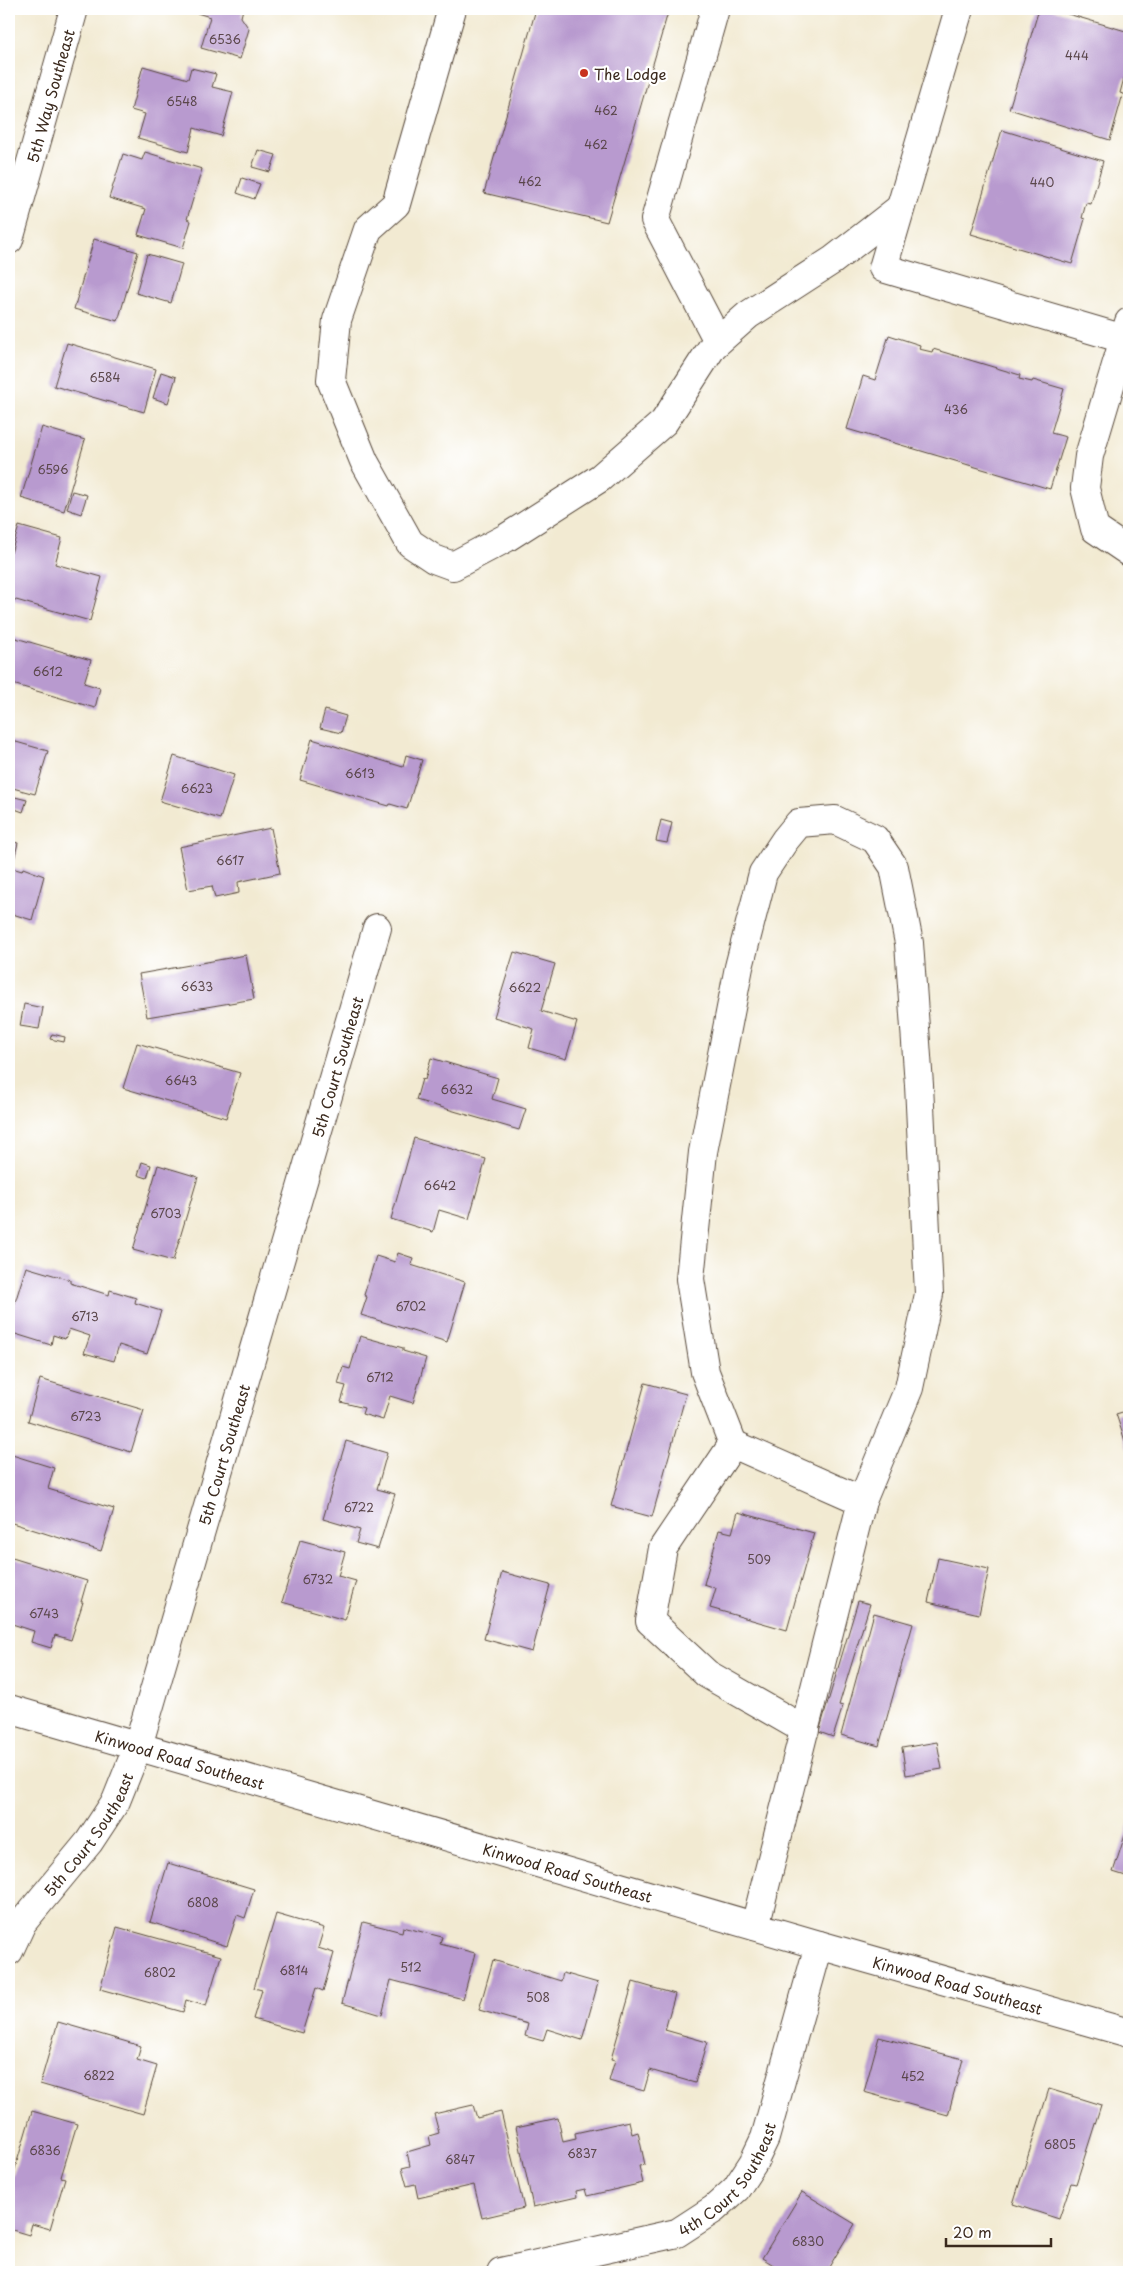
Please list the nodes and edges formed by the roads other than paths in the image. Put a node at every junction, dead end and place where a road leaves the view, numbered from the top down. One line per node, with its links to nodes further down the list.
1 (74, 9): 6 (street, 5th Way Southeast)
2 (452, 9): 8 (street)
3 (715, 9): 8 (street)
4 (960, 9): 5 (street)
5 (900, 208): 7 (street); 8 (street)
6 (9, 240)
7 (1127, 330): 9 (street)
8 (718, 341)
9 (1129, 552)
10 (377, 928): 15 (street, 5th Court Southeast)
11 (733, 1444): 12 (street); 12 (street); 14 (street)
12 (862, 1501): 14 (street)
13 (9, 1709): 15 (street, Kinwood Road Southeast)
14 (805, 1730): 16 (street)
15 (138, 1746): 16 (street, Kinwood Road Southeast); 18 (street, 5th Court Southeast)
16 (755, 1926): 17 (street, Kinwood Road Southeast)
17 (819, 1945): 19 (street, Kinwood Road Southeast); 20 (street, 4th Court Southeast)
18 (9, 1951)
19 (1129, 2033)
20 (501, 2272)

